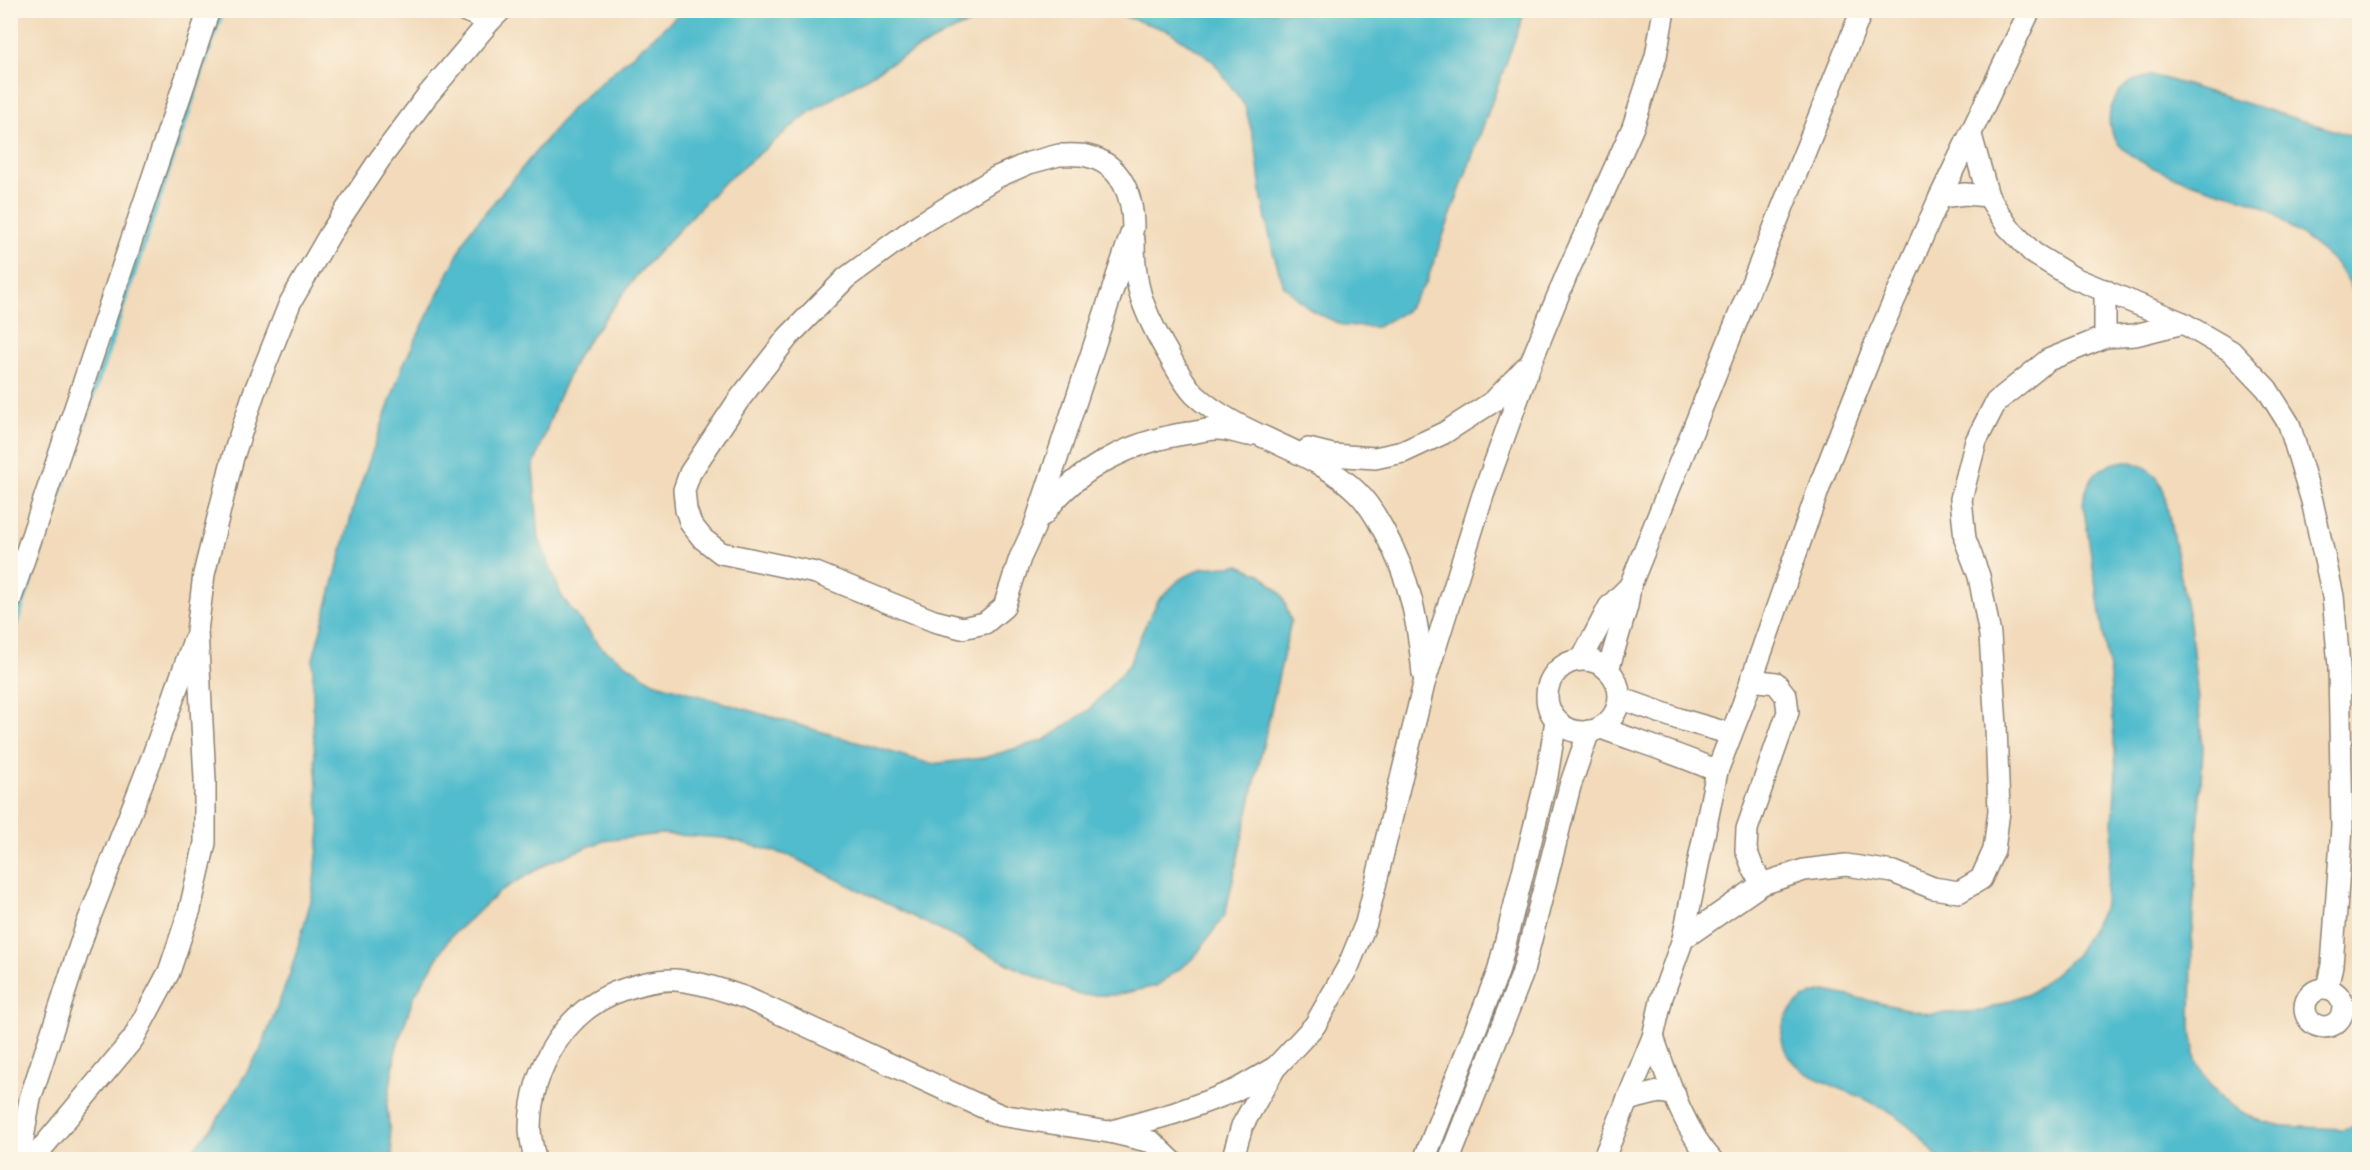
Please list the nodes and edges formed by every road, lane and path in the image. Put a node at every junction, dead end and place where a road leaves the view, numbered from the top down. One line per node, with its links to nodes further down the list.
1 (209, 10): 18 (street)
2 (463, 10): 6 (street)
3 (1664, 10): 14 (street)
4 (1862, 10): 17 (street)
5 (2030, 10): 7 (street)
6 (495, 16): 19 (street)
7 (1971, 135): 8 (street); 9 (street)
8 (1988, 196): 9 (street); 11 (street)
9 (1940, 197): 22 (street)
10 (1133, 228): 15 (street); 16 (street); 16 (street)
11 (2105, 290): 12 (street); 13 (street)
12 (2183, 323): 13 (street); 31 (street)
13 (2105, 337): 29 (street)
14 (1531, 362): 15 (street); 23 (street)
15 (1268, 438): 16 (street); 23 (street)
16 (1034, 528)
17 (1630, 586): 20 (street); 21 (street)
18 (10, 601)
19 (197, 631): 37 (street); 38 (street)
20 (1582, 659): 21 (street); 25 (street)
21 (1608, 670): 24 (street)
22 (1751, 680): 27 (street); 29 (street)
23 (1424, 684): 33 (street)
24 (1620, 698): 26 (street); 27 (street)
25 (1556, 720): 26 (street); 42 (street)
26 (1595, 729): 28 (street); 43 (street)
27 (1731, 734): 28 (street)
28 (1717, 771): 30 (street)
29 (1762, 884): 30 (street)
30 (1683, 939): 32 (street)
31 (2326, 989)
32 (1653, 1037): 34 (street); 35 (street)
33 (1275, 1068): 36 (street); 41 (street)
34 (1675, 1094): 35 (street); 45 (street)
35 (1627, 1100): 44 (street)
36 (1109, 1132): 39 (street); 40 (street)
37 (19, 1160)
38 (32, 1160)
39 (535, 1160)
40 (1171, 1160)
41 (1232, 1160)
42 (1424, 1160)
43 (1449, 1160)
44 (1603, 1160)
45 (1712, 1160)

